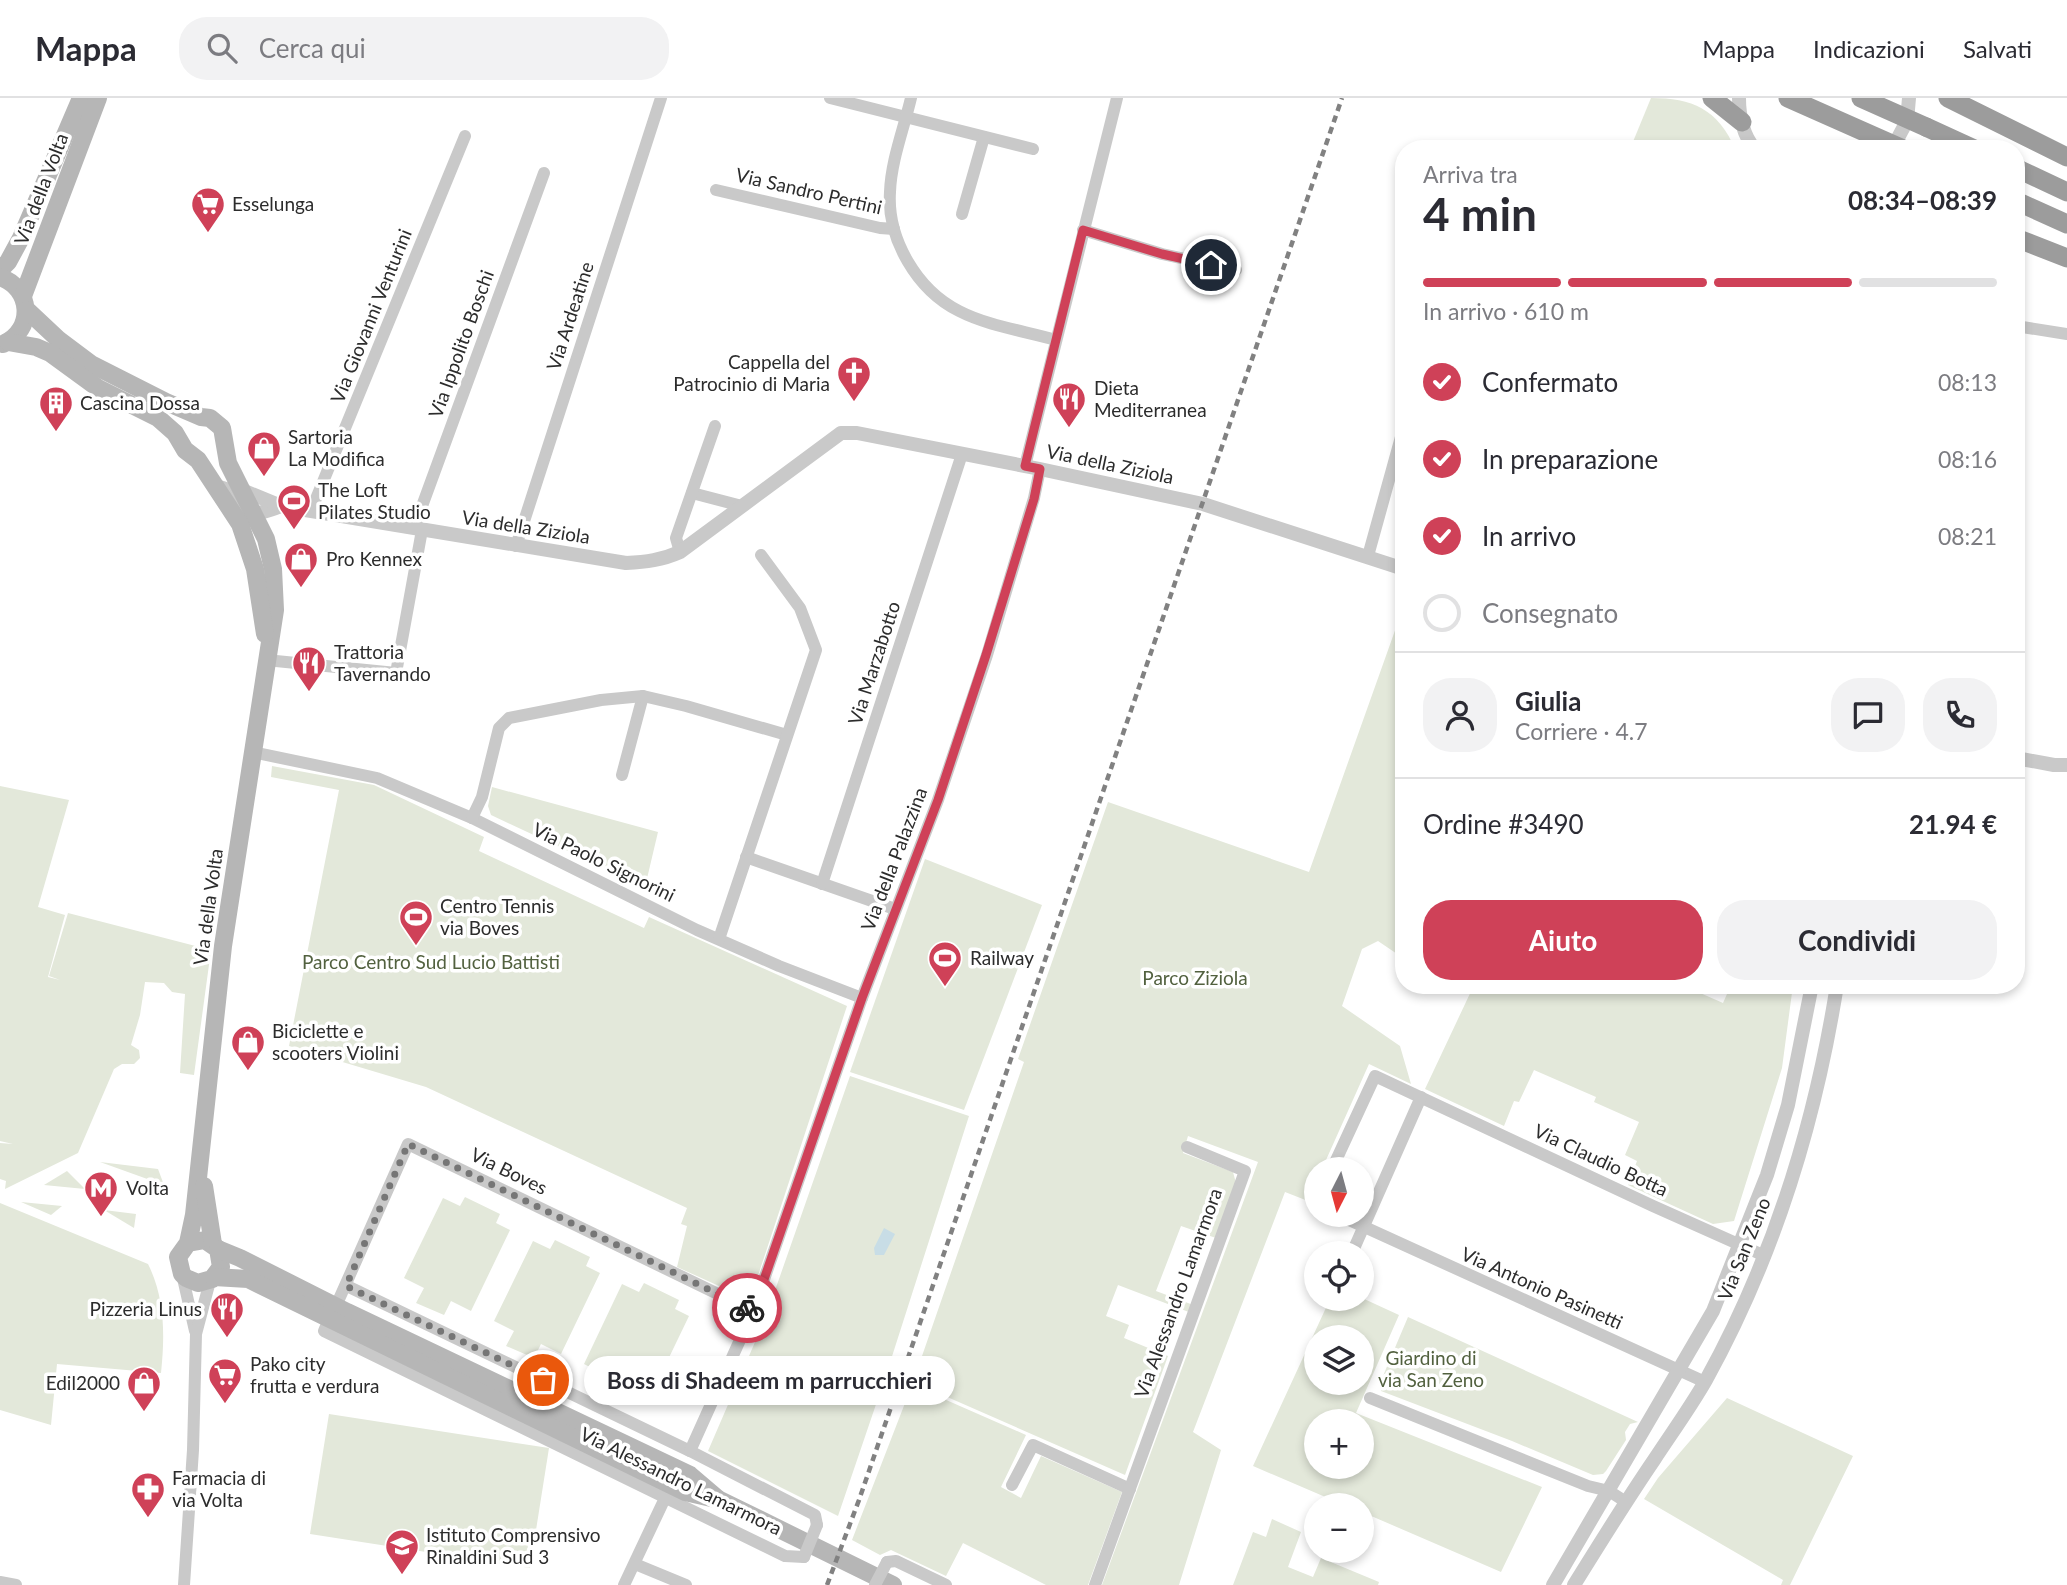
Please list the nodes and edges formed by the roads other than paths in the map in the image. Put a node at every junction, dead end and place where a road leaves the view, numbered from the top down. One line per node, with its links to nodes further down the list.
1 (80, 98): 34 (main road, Via della Volta)
2 (98, 98): 37 (main road, Via della Volta)
3 (661, 98): 59 (street, Via Ardeatine)
4 (830, 98): 13 (street)
5 (911, 98): 13 (street, Via Sandro Pertini)
6 (1117, 98): 31 (street)
7 (1712, 98): 14 (highway)
8 (1739, 98): 14 (street)
9 (1788, 98): 18 (highway, bridge)
10 (1861, 98): 20 (highway, bridge)
11 (1909, 98): 19 (street)
12 (1948, 98): 22 (highway)
13 (907, 117): 16 (street); 30 (street, Via Sandro Pertini)
14 (1742, 122): 17 (street)
15 (465, 136): 56 (street, Via Giovanni Venturini)
16 (984, 137): 21 (street); 28 (street)
17 (1750, 140)
18 (1883, 140)
19 (1897, 140)
20 (1954, 140)
21 (1033, 149)
22 (2067, 157)
23 (2025, 172): 26 (highway)
24 (544, 173): 58 (street, Via Ippolito Boschi)
25 (716, 190): 30 (street, Via Sandro Pertini)
26 (2067, 192)
27 (2025, 205): 29 (highway)
28 (962, 214)
29 (2067, 224)
30 (894, 229): 40 (street, Via Sandro Pertini)
31 (1083, 230): 35 (street); 40 (street)
32 (2025, 242): 33 (highway)
33 (2067, 258)
34 (0, 270)
35 (1236, 270)
36 (0, 277): 37 (main road, Via della Volta)
37 (25, 303): 41 (main road, Via della Volta); 42 (main road, Via della Volta)
38 (2025, 327): 39 (street)
39 (2067, 334)
40 (1056, 340): 49 (street)
41 (4, 344): 44 (main road, Via della Volta)
42 (201, 418): 44 (main road); 45 (main road, Via della Volta)
43 (715, 426): 53 (street)
44 (182, 442): 47 (main road, Via della Volta)
45 (225, 443): 47 (main road); 52 (main road, Via della Volta)
46 (962, 454): 49 (street, Via della Ziziola); 55 (street, Via della Ziziola); 73 (street, Via Marzabotto)
47 (198, 460): 51 (main road, Via della Volta)
48 (1395, 464): 62 (street)
49 (1025, 466): 50 (street, Via della Ziziola)
50 (1040, 469): 62 (street, Via della Ziziola); 74 (street, Via della Palazzina)
51 (216, 486): 57 (street); 64 (main road, Via della Volta)
52 (242, 490): 54 (street); 57 (main road, Via della Volta)
53 (692, 493): 55 (street); 60 (street)
54 (281, 506): 56 (street, Via della Ziziola); 57 (street)
55 (742, 506): 60 (street, Via della Ziziola)
56 (311, 511): 58 (street, Via della Ziziola)
57 (254, 513): 64 (main road, Via della Volta)
58 (418, 529): 59 (street, Via della Ziziola); 64 (street, Via Ippolito Boschi)
59 (516, 546): 60 (street, Via della Ziziola)
60 (680, 552)
61 (761, 555): 66 (street)
62 (1368, 556): 63 (street, Via della Ziziola)
63 (1395, 566)
64 (266, 656): 67 (main road, Via della Volta)
65 (643, 696): 66 (street); 70 (street); 71 (street)
66 (787, 735): 72 (street)
67 (252, 752): 71 (street, Via Paolo Signorini); 85 (main road, Via della Volta)
68 (2025, 760): 69 (street)
69 (2067, 765)
70 (622, 775)
71 (472, 818): 75 (street, Via Paolo Signorini)
72 (746, 858): 73 (street); 75 (street)
73 (822, 884): 74 (street)
74 (895, 909): 78 (street, Via della Palazzina)
75 (719, 939): 78 (street, Via Paolo Signorini)
76 (1810, 994): 86 (street, Via San Zeno)
77 (1836, 994): 87 (street, Via San Zeno)
78 (862, 998): 91 (street, Via della Palazzina)
79 (1421, 1097): 81 (street, Via Claudio Botta); 82 (street); 86 (street, Via Claudio Botta)
80 (1187, 1147): 99 (street, Via Alessandro Lamarmora)
81 (1338, 1157)
82 (1374, 1204)
83 (1364, 1227): 84 (street); 94 (street, Via Antonio Pasinetti)
84 (1358, 1241)
85 (205, 1244): 88 (main road, Via della Volta); 89 (main road, Via della Volta); 92 (main road, Via Alessandro Lamarmora)
86 (1741, 1245): 87 (street, Via Claudio Botta); 94 (street, Via San Zeno)
87 (1765, 1256): 95 (street, Via San Zeno)
88 (181, 1274): 89 (main road); 93 (street, Via della Volta)
89 (212, 1279): 92 (main road, Via Alessandro Lamarmora); 93 (street, Via della Volta)
90 (346, 1286): 91 (street, Via Boves); 92 (street, Via Boves); 97 (street, Via Alessandro Lamarmora)
91 (753, 1311): 97 (street, Via della Palazzina)
92 (332, 1313): 101 (street, Via Alessandro Lamarmora); 110 (main road, Via Alessandro Lamarmora)
93 (195, 1334): 106 (street, Via della Volta)
94 (1680, 1370): 95 (street, Via Antonio Pasinetti); 100 (street, Via San Zeno)
95 (1704, 1382): 102 (street, Via San Zeno)
96 (1370, 1398): 100 (street)
97 (690, 1451): 101 (street, Via Alessandro Lamarmora, bridge)
98 (1012, 1485): 99 (street)
99 (1130, 1489): 112 (street, Via Alessandro Lamarmora)
100 (1609, 1492): 102 (street); 113 (street, Via San Zeno)
101 (666, 1496): 103 (street)
102 (1626, 1502): 114 (street, Via San Zeno)
103 (635, 1564): 107 (street); 108 (street)
104 (0, 1582): 105 (street)
105 (16, 1585)
106 (184, 1585)
107 (624, 1585)
108 (686, 1585)
109 (875, 1585): 111 (street, bridge)
110 (893, 1585)
111 (946, 1585)
112 (1095, 1585)
113 (1553, 1585)
114 (1574, 1585)

